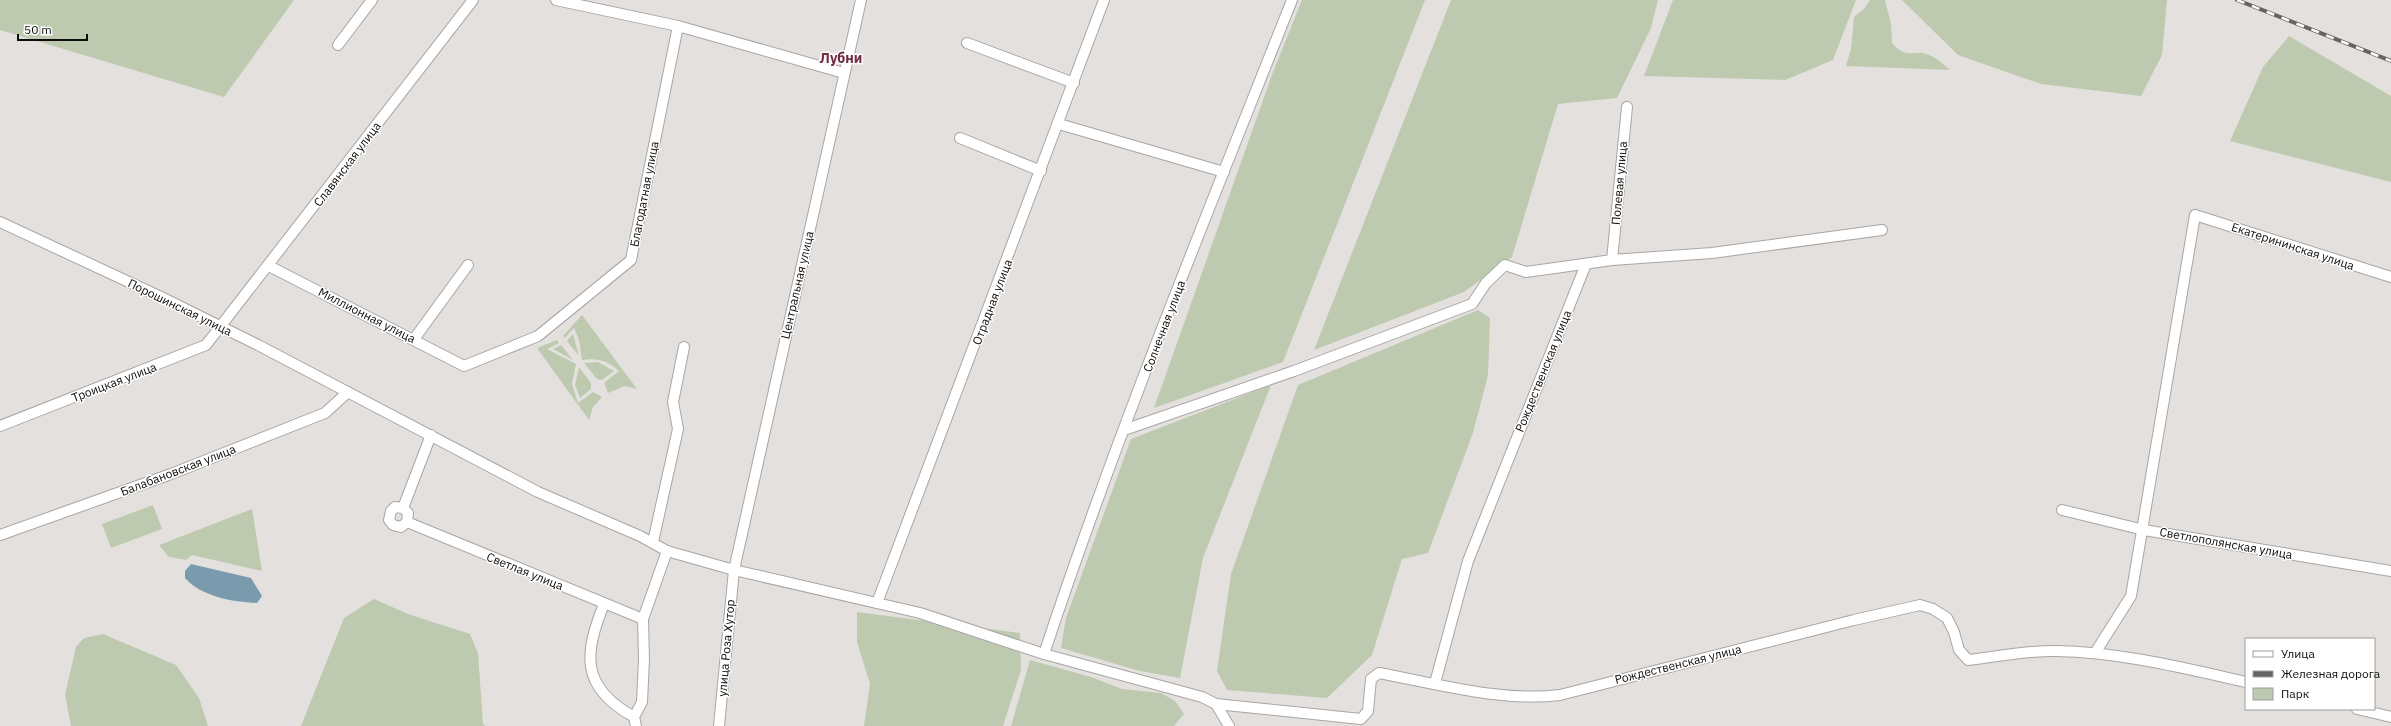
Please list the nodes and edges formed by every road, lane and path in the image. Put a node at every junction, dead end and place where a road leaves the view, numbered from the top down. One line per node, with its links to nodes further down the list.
1 (372, 0): 9 (street)
2 (473, 0): 22 (street, Славянская улица)
3 (556, 0): 7 (street)
4 (861, 0): 10 (street, Центральная улица)
5 (1104, 0): 11 (street, Отрадная улица)
6 (1292, 0): 16 (street, Солнечная улица)
7 (678, 26): 10 (street); 27 (street, Благодатная улица)
8 (966, 43): 11 (street)
9 (338, 45)
10 (844, 73): 39 (street, Центральная улица)
11 (1074, 83): 13 (street, Отрадная улица)
12 (1627, 107): 19 (street, Полевая улица)
13 (1059, 124): 15 (street, Отрадная улица); 16 (street)
14 (960, 138): 15 (street)
15 (1041, 171): 41 (street, Отрадная улица)
16 (1224, 172): 30 (street, Солнечная улица)
17 (0, 222): 24 (street, Порошинская улица)
18 (1882, 230): 19 (street)
19 (1612, 260): 20 (street)
20 (1586, 264): 30 (street); 48 (street, Рождественская улица)
21 (468, 265): 25 (street)
22 (269, 266): 24 (street, Славянская улица); 25 (street, Миллионная улица)
23 (2391, 277): 35 (street, Екатерининская улица)
24 (220, 328): 28 (street, Порошинская улица); 29 (street, Троицкая улица)
25 (414, 339): 27 (street, Миллионная улица)
26 (684, 347): 37 (street)
27 (464, 366)
28 (353, 394): 31 (street, Порошинская улица); 36 (street, Балабановская улица)
29 (0, 426)
30 (1124, 430): 45 (street, Солнечная улица)
31 (431, 435): 32 (street); 37 (street, Порошинская улица)
32 (402, 508): 34 (street); 34 (street, Светлая улица)
33 (2062, 510): 35 (street, Светлополянская улица)
34 (407, 522): 42 (street, Светлая улица)
35 (2144, 530): 40 (street, Светлополянская улица); 44 (street)
36 (0, 535)
37 (653, 542): 38 (street, Порошинская улица)
38 (667, 551): 39 (street, Порошинская улица); 43 (street)
39 (734, 570): 41 (street, Порошинская улица); 53 (street, улица Роза Хутор)
40 (2391, 571)
41 (877, 602): 45 (street, Порошинская улица)
42 (604, 604): 43 (street, Светлая улица); 52 (street)
43 (643, 619): 52 (street)
44 (2095, 653): 47 (street); 48 (street, Рождественская улица)
45 (1044, 654): 49 (street, Порошинская улица)
46 (1380, 673): 48 (street, Рождественская улица); 49 (street, Порошинская улица)
47 (2245, 682)
48 (1435, 683)
49 (1216, 704): 54 (street)
50 (2361, 710): 51 (street)
51 (2391, 717)
52 (635, 721)
53 (719, 726)
54 (1229, 726)

